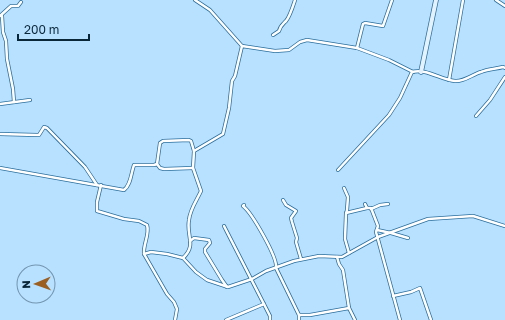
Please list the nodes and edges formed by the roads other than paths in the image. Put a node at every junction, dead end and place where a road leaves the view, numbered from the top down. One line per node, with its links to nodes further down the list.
1 (195, 0): 11 (street)
2 (295, 0): 10 (street)
3 (392, 0): 12 (street)
4 (436, 0): 15 (street)
5 (463, 0): 17 (street)
6 (496, 0): 8 (street)
7 (21, 2): 9 (street)
8 (505, 6)
9 (1, 16): 19 (street)
10 (273, 35)
11 (242, 46): 12 (street); 23 (street)
12 (357, 48): 14 (street)
13 (505, 68): 17 (street)
14 (413, 72): 15 (street); 27 (street)
15 (420, 72): 17 (street)
16 (505, 77): 21 (street)
17 (449, 80)
18 (30, 100): 19 (street)
19 (14, 102): 20 (street)
20 (0, 104)
21 (476, 116)
22 (0, 134): 28 (street)
23 (194, 151): 24 (street); 26 (street)
24 (157, 164): 26 (street); 29 (street)
25 (0, 168): 28 (street)
26 (193, 168): 44 (street)
27 (338, 170)
28 (97, 185): 29 (street)
29 (101, 186): 46 (street)
30 (344, 188): 37 (street)
31 (283, 200): 49 (street)
32 (365, 204): 35 (street)
33 (388, 204): 36 (street)
34 (244, 205): 50 (street)
35 (367, 208): 36 (street); 37 (street)
36 (371, 209): 40 (street)
37 (346, 213): 45 (street)
38 (224, 226): 51 (street)
39 (505, 226): 41 (street)
40 (377, 230): 41 (street); 42 (street)
41 (391, 233): 42 (street); 43 (street)
42 (378, 237): 45 (street); 53 (street)
43 (408, 238)
44 (190, 241): 48 (street); 52 (street)
45 (349, 253): 47 (street)
46 (144, 254): 48 (street); 57 (street)
47 (337, 257): 49 (street); 55 (street)
48 (183, 258): 52 (street)
49 (301, 259): 50 (street)
50 (276, 268): 51 (street); 56 (street)
51 (252, 279): 52 (street); 54 (street)
52 (228, 287)
53 (393, 296): 62 (street); 63 (street)
54 (264, 304): 58 (street); 59 (street)
55 (349, 308): 56 (street); 61 (street)
56 (299, 315): 60 (street)
57 (175, 320)
58 (226, 320)
59 (270, 320)
60 (299, 320)
61 (355, 320)
62 (400, 320)
63 (431, 320)

